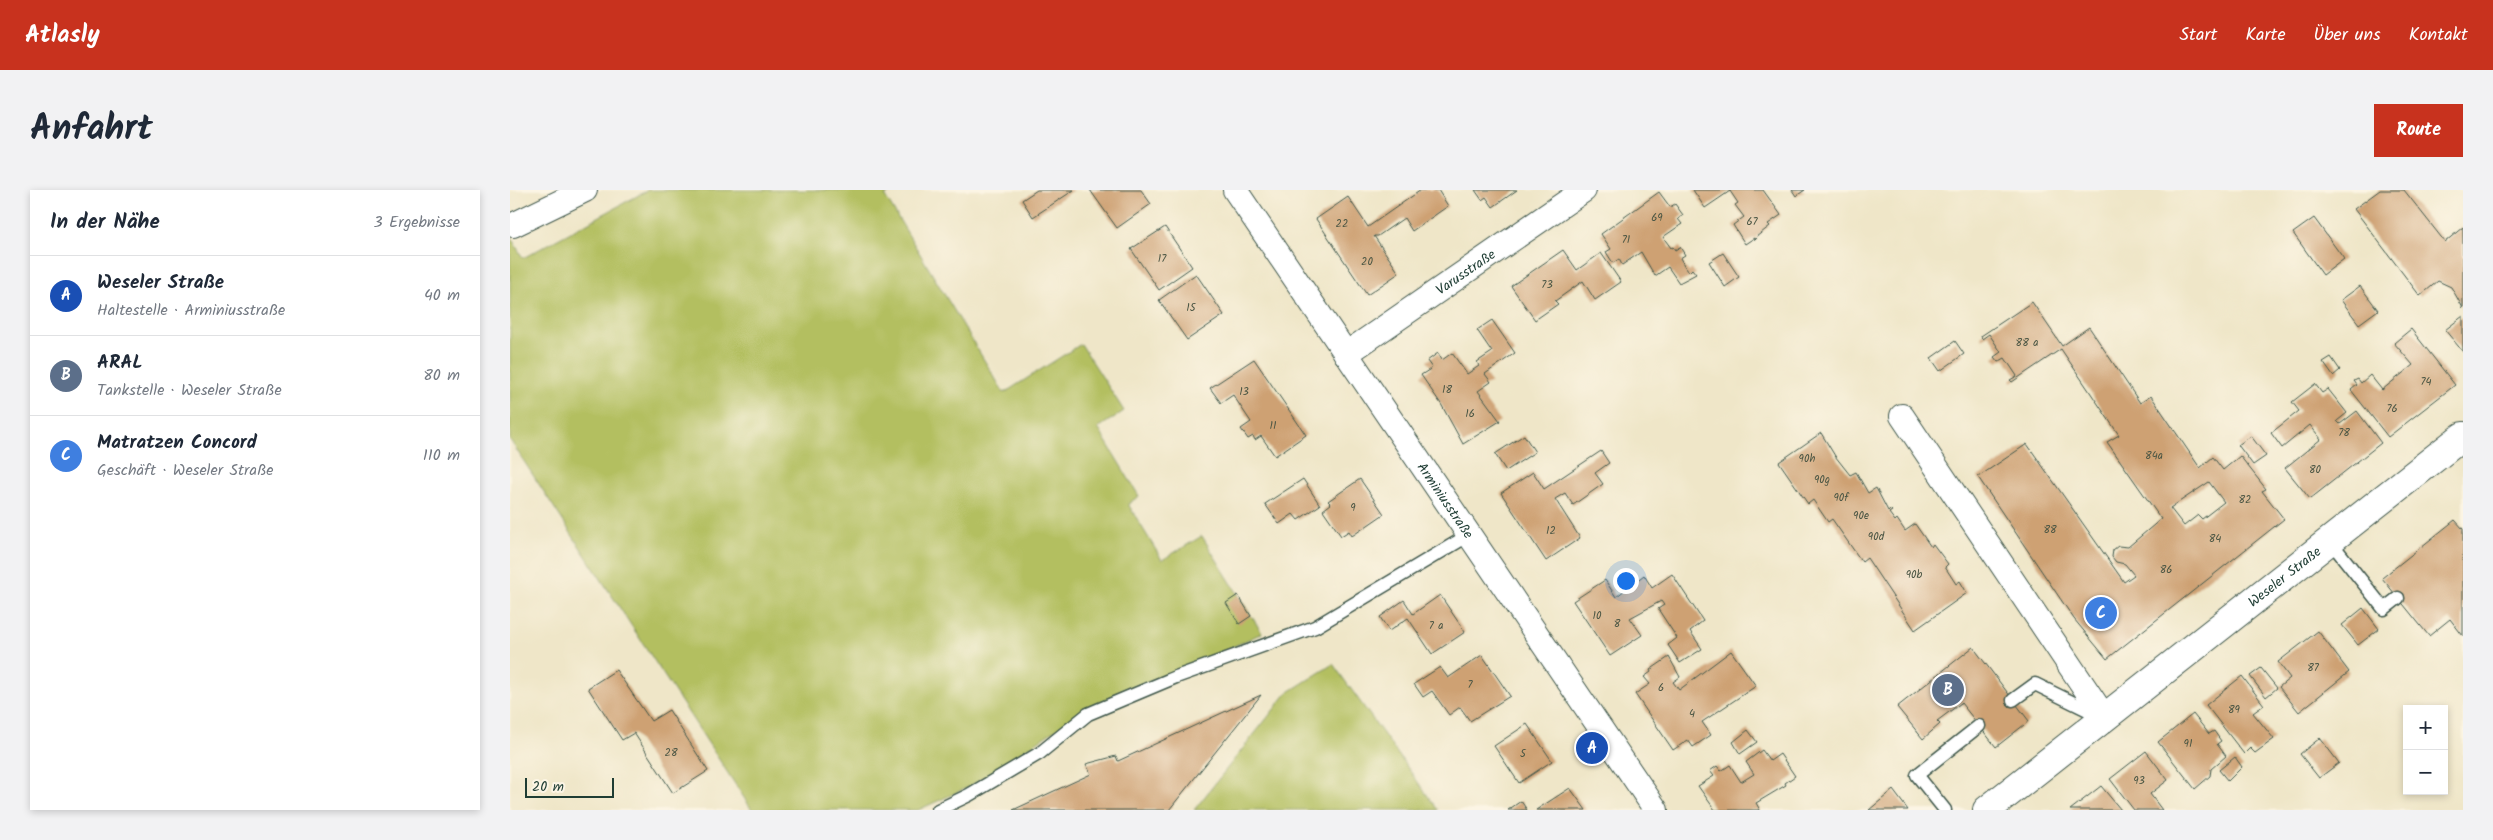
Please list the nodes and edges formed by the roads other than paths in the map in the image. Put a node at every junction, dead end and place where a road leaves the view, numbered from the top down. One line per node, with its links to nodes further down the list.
1 (585, 190): 4 (street)
2 (1236, 190): 5 (street, Arminiusstraße)
3 (1584, 190): 5 (street, Varusstraße)
4 (513, 225)
5 (1346, 354): 8 (street, Arminiusstraße)
6 (1902, 416): 12 (street)
7 (2463, 436): 9 (main road, Weseler Straße)
8 (1468, 535): 14 (lane); 15 (street, Arminiusstraße)
9 (2330, 541): 10 (lane); 12 (main road, Weseler Straße)
10 (2398, 598)
11 (2013, 700): 12 (lane)
12 (2105, 718): 17 (main road, Weseler Straße)
13 (1979, 726): 16 (lane)
14 (938, 810)
15 (1656, 810)
16 (1945, 810)
17 (1987, 810)

